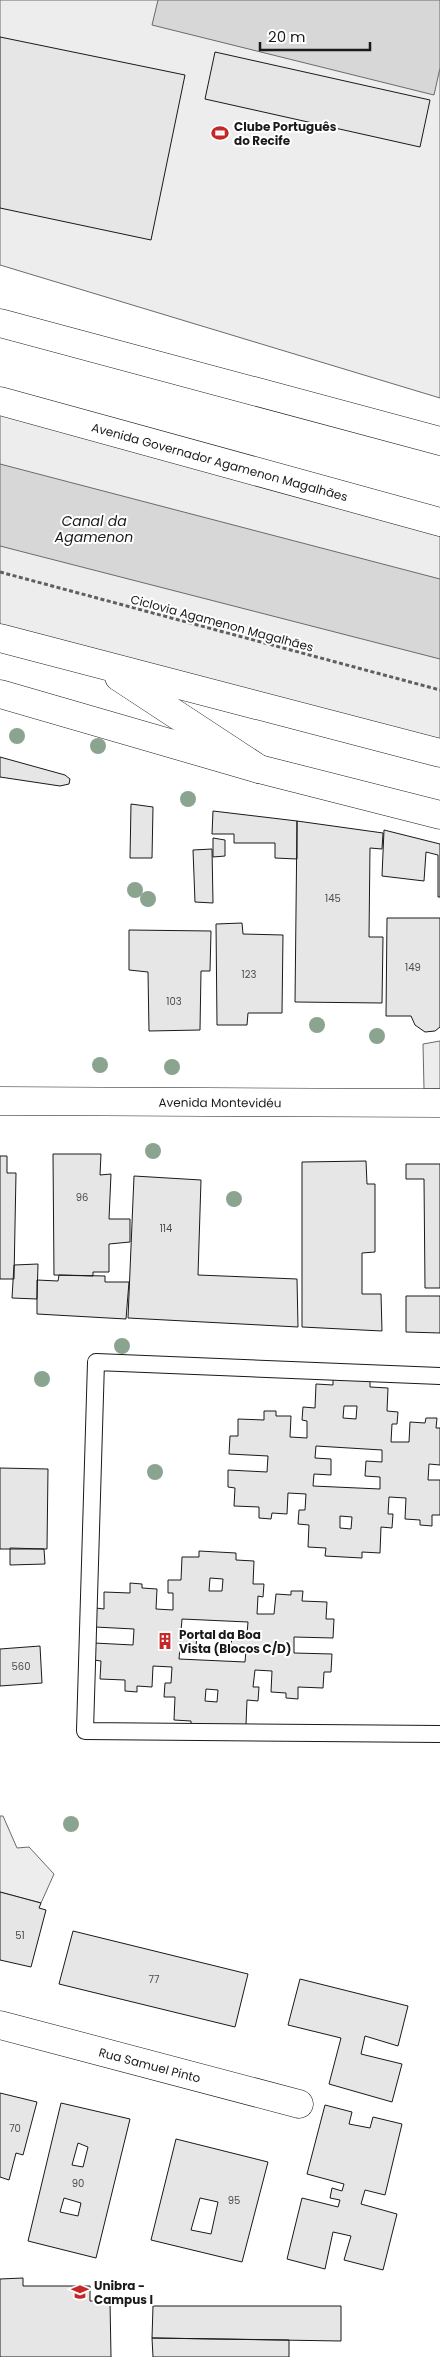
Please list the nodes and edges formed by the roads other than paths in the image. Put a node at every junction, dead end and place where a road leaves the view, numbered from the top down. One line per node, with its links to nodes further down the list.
1 (0, 323): 3 (main road)
2 (0, 401): 4 (main road, Avenida Governador Agamenon Magalhães)
3 (440, 441)
4 (440, 522)
5 (0, 638): 6 (main road)
6 (101, 665): 8 (main road); 9 (main road)
7 (0, 694): 9 (main road)
8 (440, 752)
9 (259, 769): 10 (main road)
10 (440, 815)
11 (0, 1101): 12 (main road, Avenida Montevidéu)
12 (440, 1103)
13 (440, 1376): 14 (lane)
14 (440, 1734)
15 (0, 2025): 16 (main road, Rua Samuel Pinto)
16 (299, 2104)

